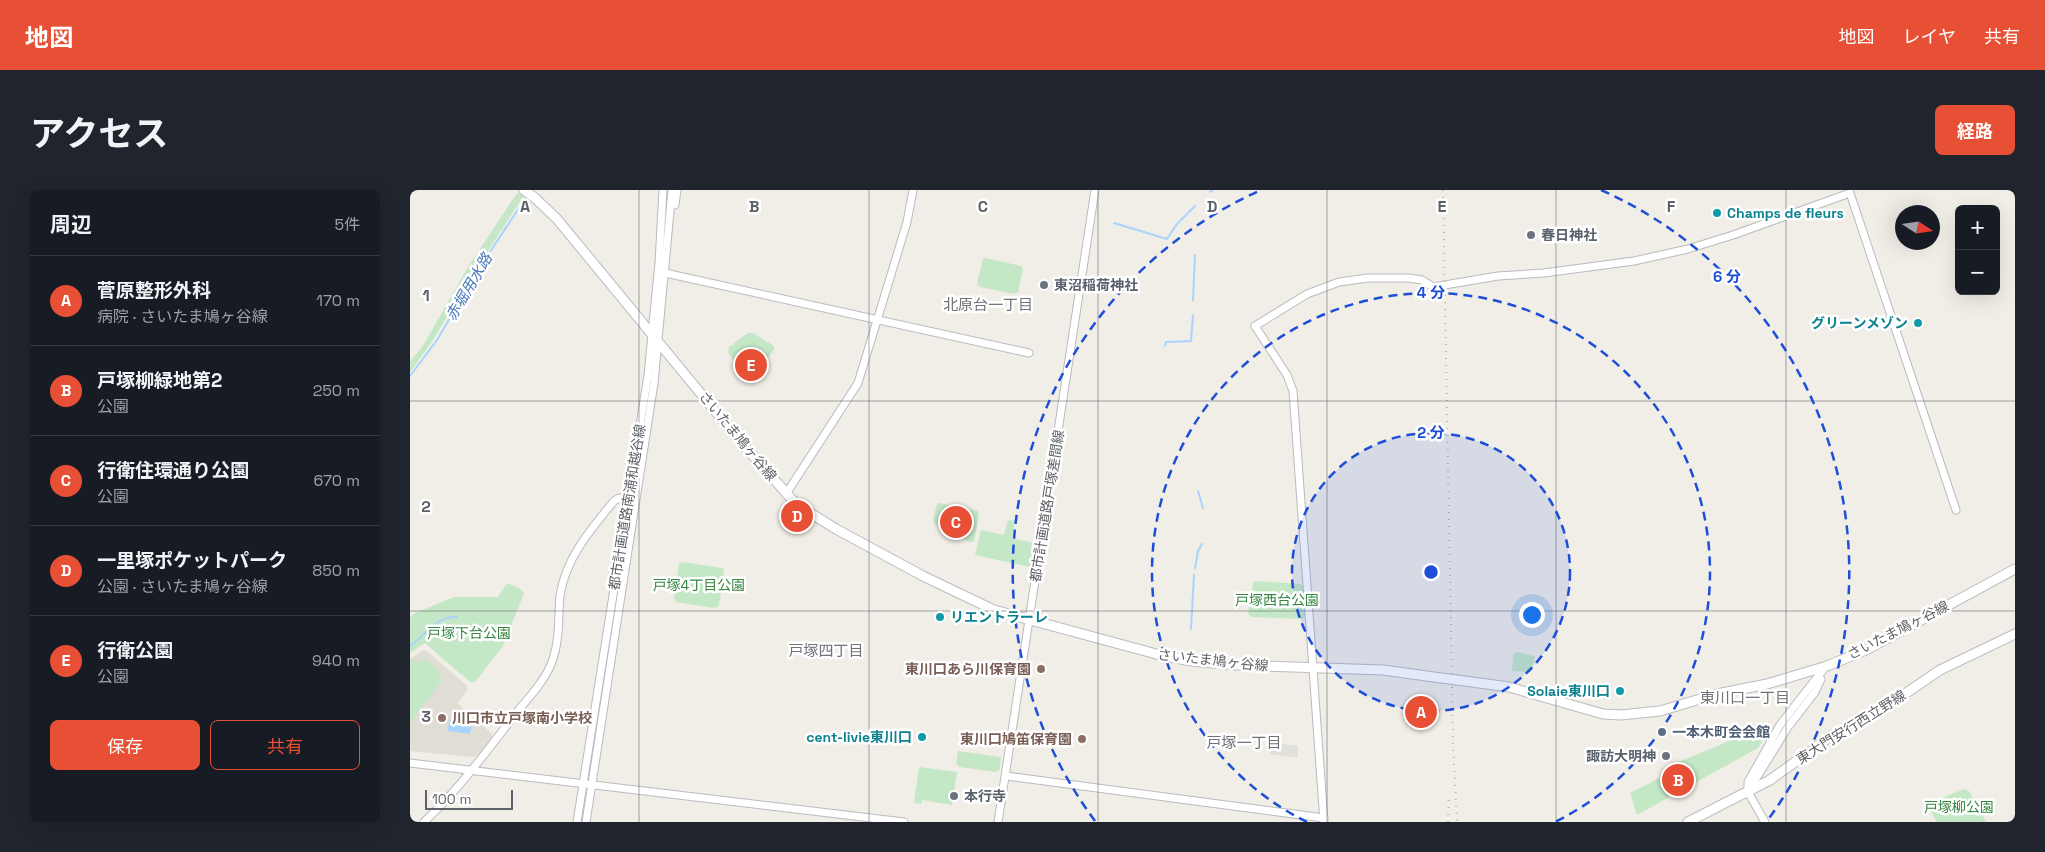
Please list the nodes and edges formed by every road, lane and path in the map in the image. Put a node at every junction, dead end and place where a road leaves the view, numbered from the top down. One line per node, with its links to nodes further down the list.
1 (524, 190): 10 (main road, さいたま鳩ヶ谷線)
2 (662, 190): 10 (street, 都市計画道路南浦和越谷線)
3 (672, 190): 7 (street, 都市計画道路南浦和越谷線)
4 (677, 190): 7 (street)
5 (913, 190): 9 (street)
6 (1095, 190): 17 (street, 都市計画道路戸塚差間線)
7 (668, 234): 8 (street, 都市計画道路南浦和越谷線)
8 (665, 273): 9 (street); 11 (street, 都市計画道路南浦和越谷線)
9 (878, 319): 12 (street); 13 (street)
10 (653, 333): 11 (main road, さいたま鳩ヶ谷線); 14 (street, 都市計画道路南浦和越谷線)
11 (659, 342): 13 (main road, さいたま鳩ヶ谷線); 25 (street, 都市計画道路南浦和越谷線)
12 (1030, 354)
13 (786, 494): 17 (main road, さいたま鳩ヶ谷線)
14 (629, 499): 22 (street); 24 (street, 都市計画道路南浦和越谷線)
15 (1956, 510): 20 (street)
16 (2015, 569): 19 (main road, さいたま鳩ヶ谷線)
17 (1029, 620): 20 (main road, さいたま鳩ヶ谷線); 23 (street, 都市計画道路戸塚差間線)
18 (2015, 634): 26 (main road, 東大門安行西立野線)
19 (1827, 666): 20 (main road, さいたま鳩ヶ谷線, bridge); 26 (street)
20 (1313, 669): 27 (street)
21 (410, 763): 22 (street)
22 (473, 770): 24 (street); 28 (street)
23 (1006, 776): 27 (street); 32 (street, 都市計画道路戸塚差間線)
24 (583, 783): 25 (street); 29 (street, 都市計画道路南浦和越谷線)
25 (592, 784): 30 (street, 都市計画道路南浦和越谷線); 31 (street)
26 (1748, 792): 33 (main road, 東大門安行西立野線); 34 (street)
27 (1324, 820)
28 (424, 822)
29 (577, 822)
30 (586, 822)
31 (904, 822)
32 (998, 822)
33 (1688, 822)
34 (1765, 822)

